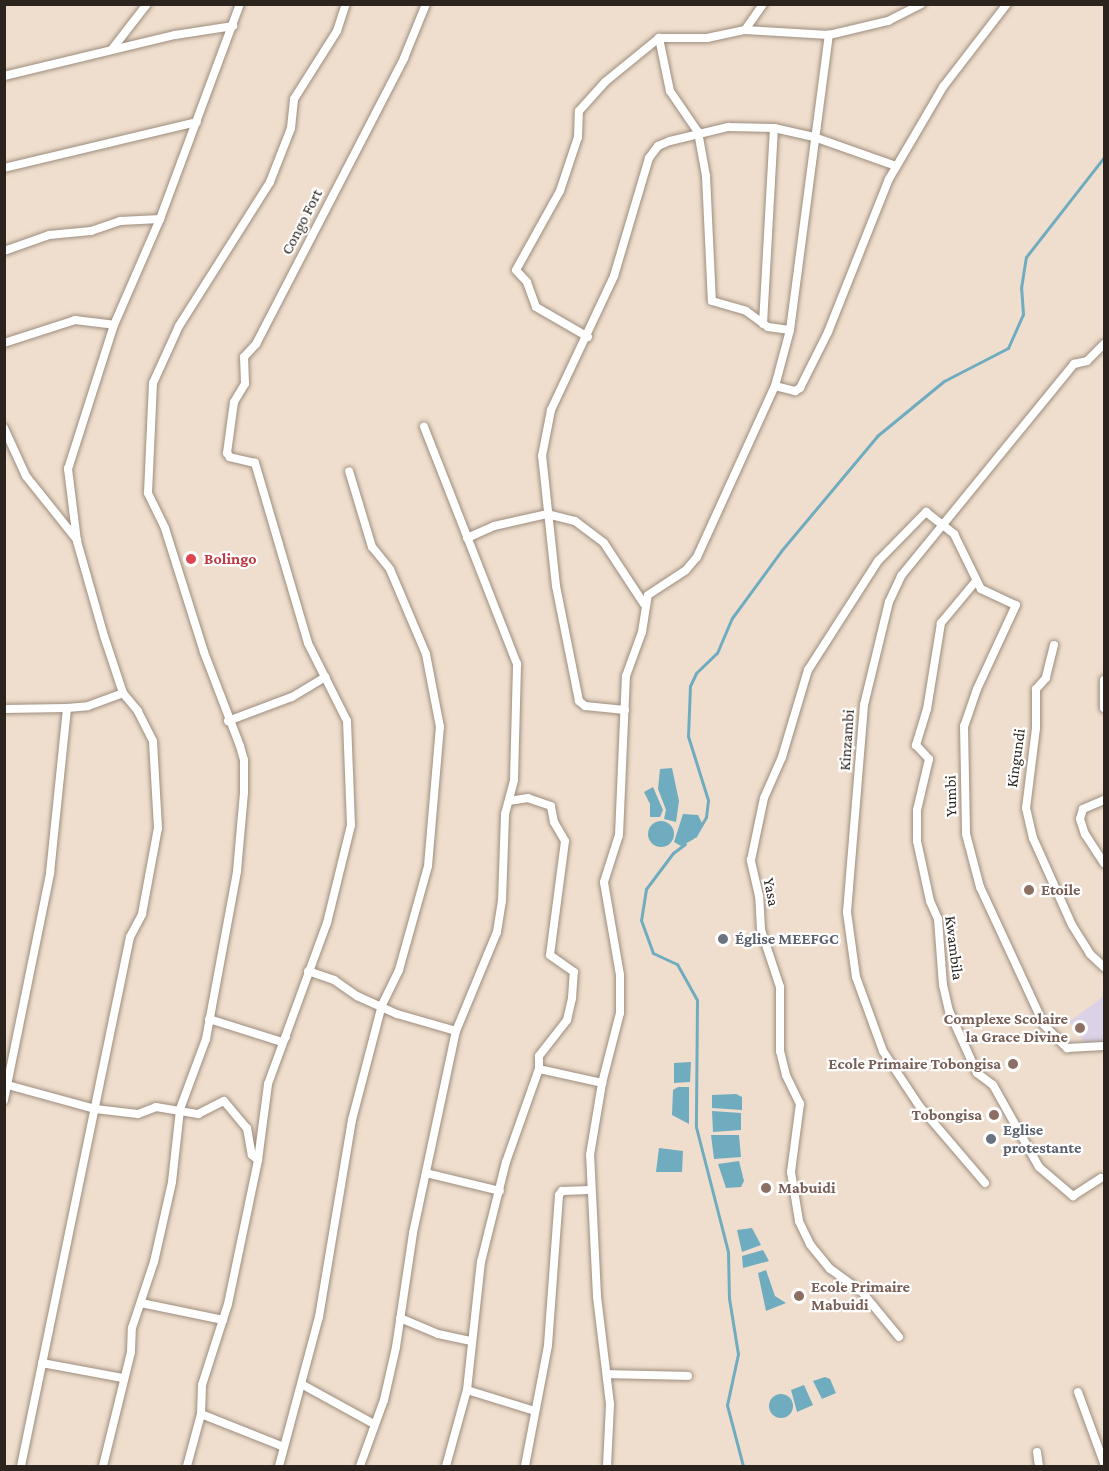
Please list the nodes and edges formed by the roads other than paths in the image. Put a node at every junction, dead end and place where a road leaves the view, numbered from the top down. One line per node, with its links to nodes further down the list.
1 (147, 4): 12 (street)
2 (240, 4): 8 (street)
3 (346, 4): 46 (street)
4 (426, 4): 39 (street, Congo Fort)
5 (762, 4): 9 (street)
6 (921, 4): 10 (street)
7 (1007, 4): 18 (street)
8 (233, 26): 12 (street); 14 (street)
9 (745, 30): 10 (street); 11 (street)
10 (829, 35): 17 (street)
11 (659, 38): 16 (street); 25 (street)
12 (113, 48): 13 (street)
13 (4, 76)
14 (197, 122): 19 (street); 20 (street)
15 (774, 128): 16 (street); 17 (street); 22 (street)
16 (698, 132): 22 (street); 25 (street)
17 (814, 137): 18 (street); 24 (street)
18 (896, 166): 28 (street)
19 (4, 168)
20 (160, 219): 21 (street); 23 (street)
21 (4, 251)
22 (763, 324): 24 (street)
23 (114, 325): 26 (street); 35 (street)
24 (790, 330): 28 (street)
25 (588, 337): 32 (street)
26 (4, 343)
27 (1104, 344): 33 (street, Kinzambi)
28 (775, 386): 37 (street)
29 (424, 427): 34 (street)
30 (4, 428): 35 (street)
31 (349, 471): 52 (street)
32 (547, 514): 34 (street); 37 (street); 45 (street)
33 (946, 524): 36 (street); 66 (street, Kinzambi); 72 (street, Yasa)
34 (467, 538): 48 (street)
35 (77, 541): 41 (street)
36 (976, 580): 56 (street, Yumbi); 65 (street, Kwambila)
37 (644, 604): 45 (street)
38 (1054, 645): 50 (street, Kingundi)
39 (325, 676): 46 (street); 51 (street)
40 (1104, 680): 43 (street)
41 (123, 693): 42 (street); 61 (street)
42 (68, 708): 44 (street); 59 (street)
43 (1104, 708)
44 (4, 709)
45 (625, 710): 58 (street)
46 (228, 721): 53 (street)
47 (1104, 800): 49 (street)
48 (510, 801): 54 (street); 57 (street)
49 (1104, 863)
50 (1104, 968)
51 (308, 971): 52 (street); 55 (street)
52 (382, 1005): 54 (street); 78 (street)
53 (209, 1018): 55 (street); 62 (street)
54 (456, 1031): 64 (street)
55 (288, 1034): 63 (street)
56 (1104, 1046)
57 (539, 1069): 58 (street); 68 (street)
58 (602, 1083): 67 (street)
59 (6, 1084): 60 (street); 61 (street)
60 (4, 1100)
61 (95, 1109): 62 (street); 74 (street)
62 (180, 1109): 63 (street); 69 (street)
63 (258, 1160): 71 (street)
64 (426, 1173): 68 (street); 70 (street)
65 (1101, 1178)
66 (985, 1183)
67 (589, 1190): 75 (street); 81 (street)
68 (500, 1191): 73 (street)
69 (141, 1303): 71 (street); 77 (street)
70 (400, 1318): 73 (street); 83 (street)
71 (223, 1320): 82 (street)
72 (899, 1337)
73 (471, 1341): 79 (street)
74 (42, 1363): 77 (street); 87 (street)
75 (607, 1374): 76 (street); 94 (street)
76 (688, 1376)
77 (123, 1378): 88 (street)
78 (303, 1385): 83 (street); 84 (street)
79 (467, 1390): 81 (street); 92 (street)
80 (1078, 1392): 86 (street)
81 (535, 1411): 93 (street)
82 (201, 1414): 84 (street); 89 (street)
83 (374, 1424): 91 (street)
84 (284, 1447): 90 (street)
85 (1038, 1452): 95 (street)
86 (1104, 1463)
87 (21, 1467)
88 (103, 1467)
89 (187, 1467)
90 (279, 1467)
91 (360, 1467)
92 (446, 1467)
93 (525, 1467)
94 (607, 1467)
95 (1039, 1467)

